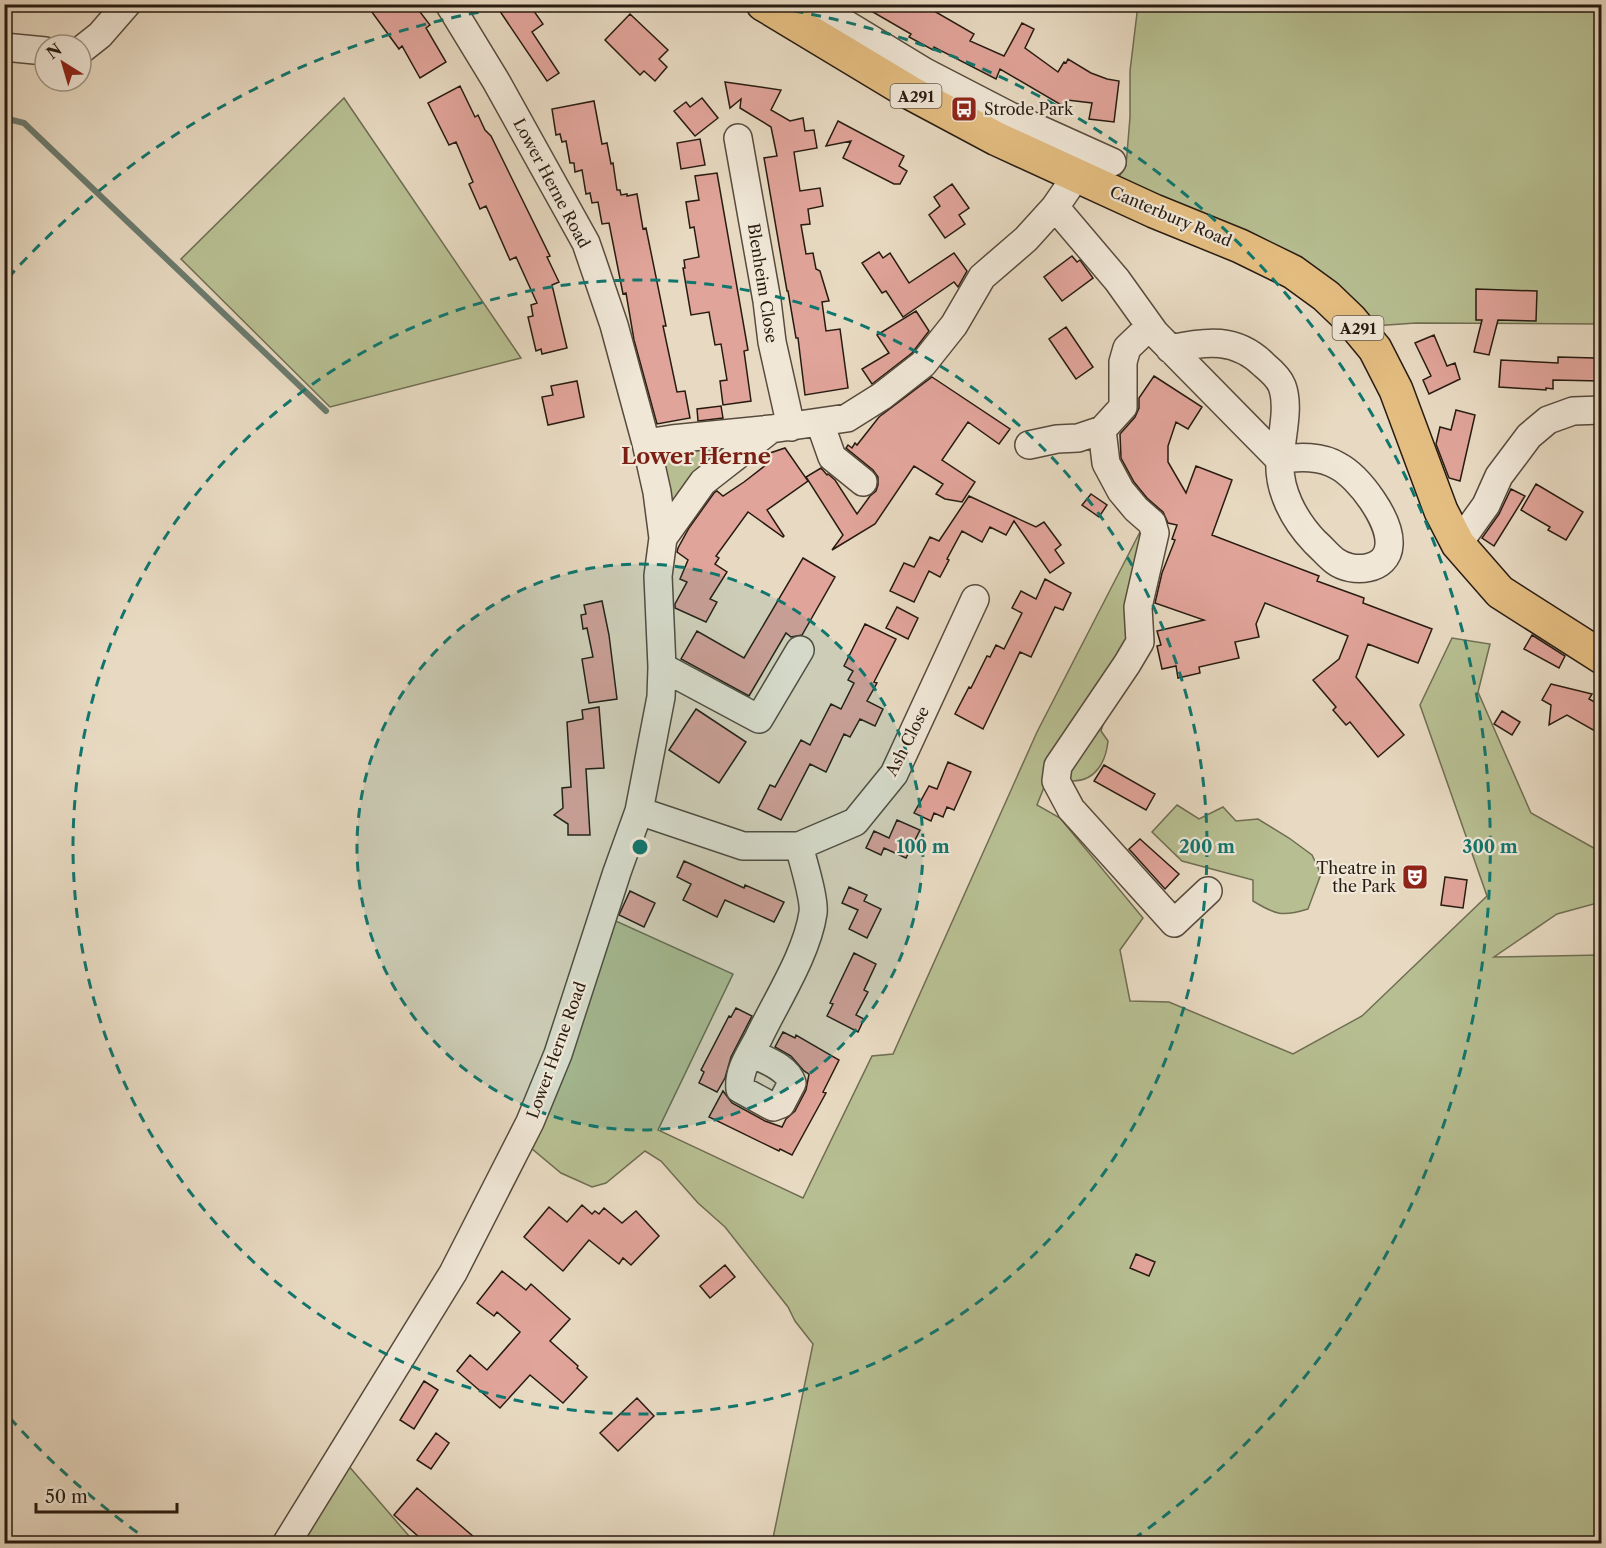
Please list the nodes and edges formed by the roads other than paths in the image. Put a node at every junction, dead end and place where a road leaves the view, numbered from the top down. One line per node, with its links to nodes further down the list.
1 (128, 4): 5 (street)
2 (449, 4): 18 (street, Lower Herne Road)
3 (764, 4): 9 (main road, Canterbury Road / A291)
4 (813, 4): 9 (street, Canterbury Road)
5 (93, 41)
6 (4, 47): 7 (street)
7 (33, 50)
8 (738, 138): 16 (street, Blenheim Close)
9 (1082, 152): 10 (street, Canterbury Road); 11 (street); 23 (main road, Canterbury Road / A291)
10 (1112, 162)
11 (1055, 207): 12 (street); 15 (street)
12 (1150, 326): 13 (street); 17 (street)
13 (1170, 349): 20 (street); 20 (street)
14 (1602, 410): 23 (street)
15 (820, 423): 16 (street); 21 (street)
16 (781, 428): 18 (street); 22 (street, Lower Herne Road)
17 (1102, 430): 19 (street); 30 (street)
18 (646, 444): 22 (street, Lower Herne Road)
19 (1029, 444)
20 (1280, 460): 20 (street)
21 (863, 482)
22 (663, 538): 27 (street, Lower Herne Road)
23 (1458, 544): 26 (main road, A291)
24 (975, 599): 29 (street, Ash Close)
25 (800, 650): 27 (street)
26 (1602, 657)
27 (662, 667): 28 (street, Lower Herne Road)
28 (639, 811): 29 (street, Ash Close); 32 (street, Lower Herne Road)
29 (799, 846): 31 (street)
30 (1208, 891)
31 (751, 1053)
32 (286, 1544)

